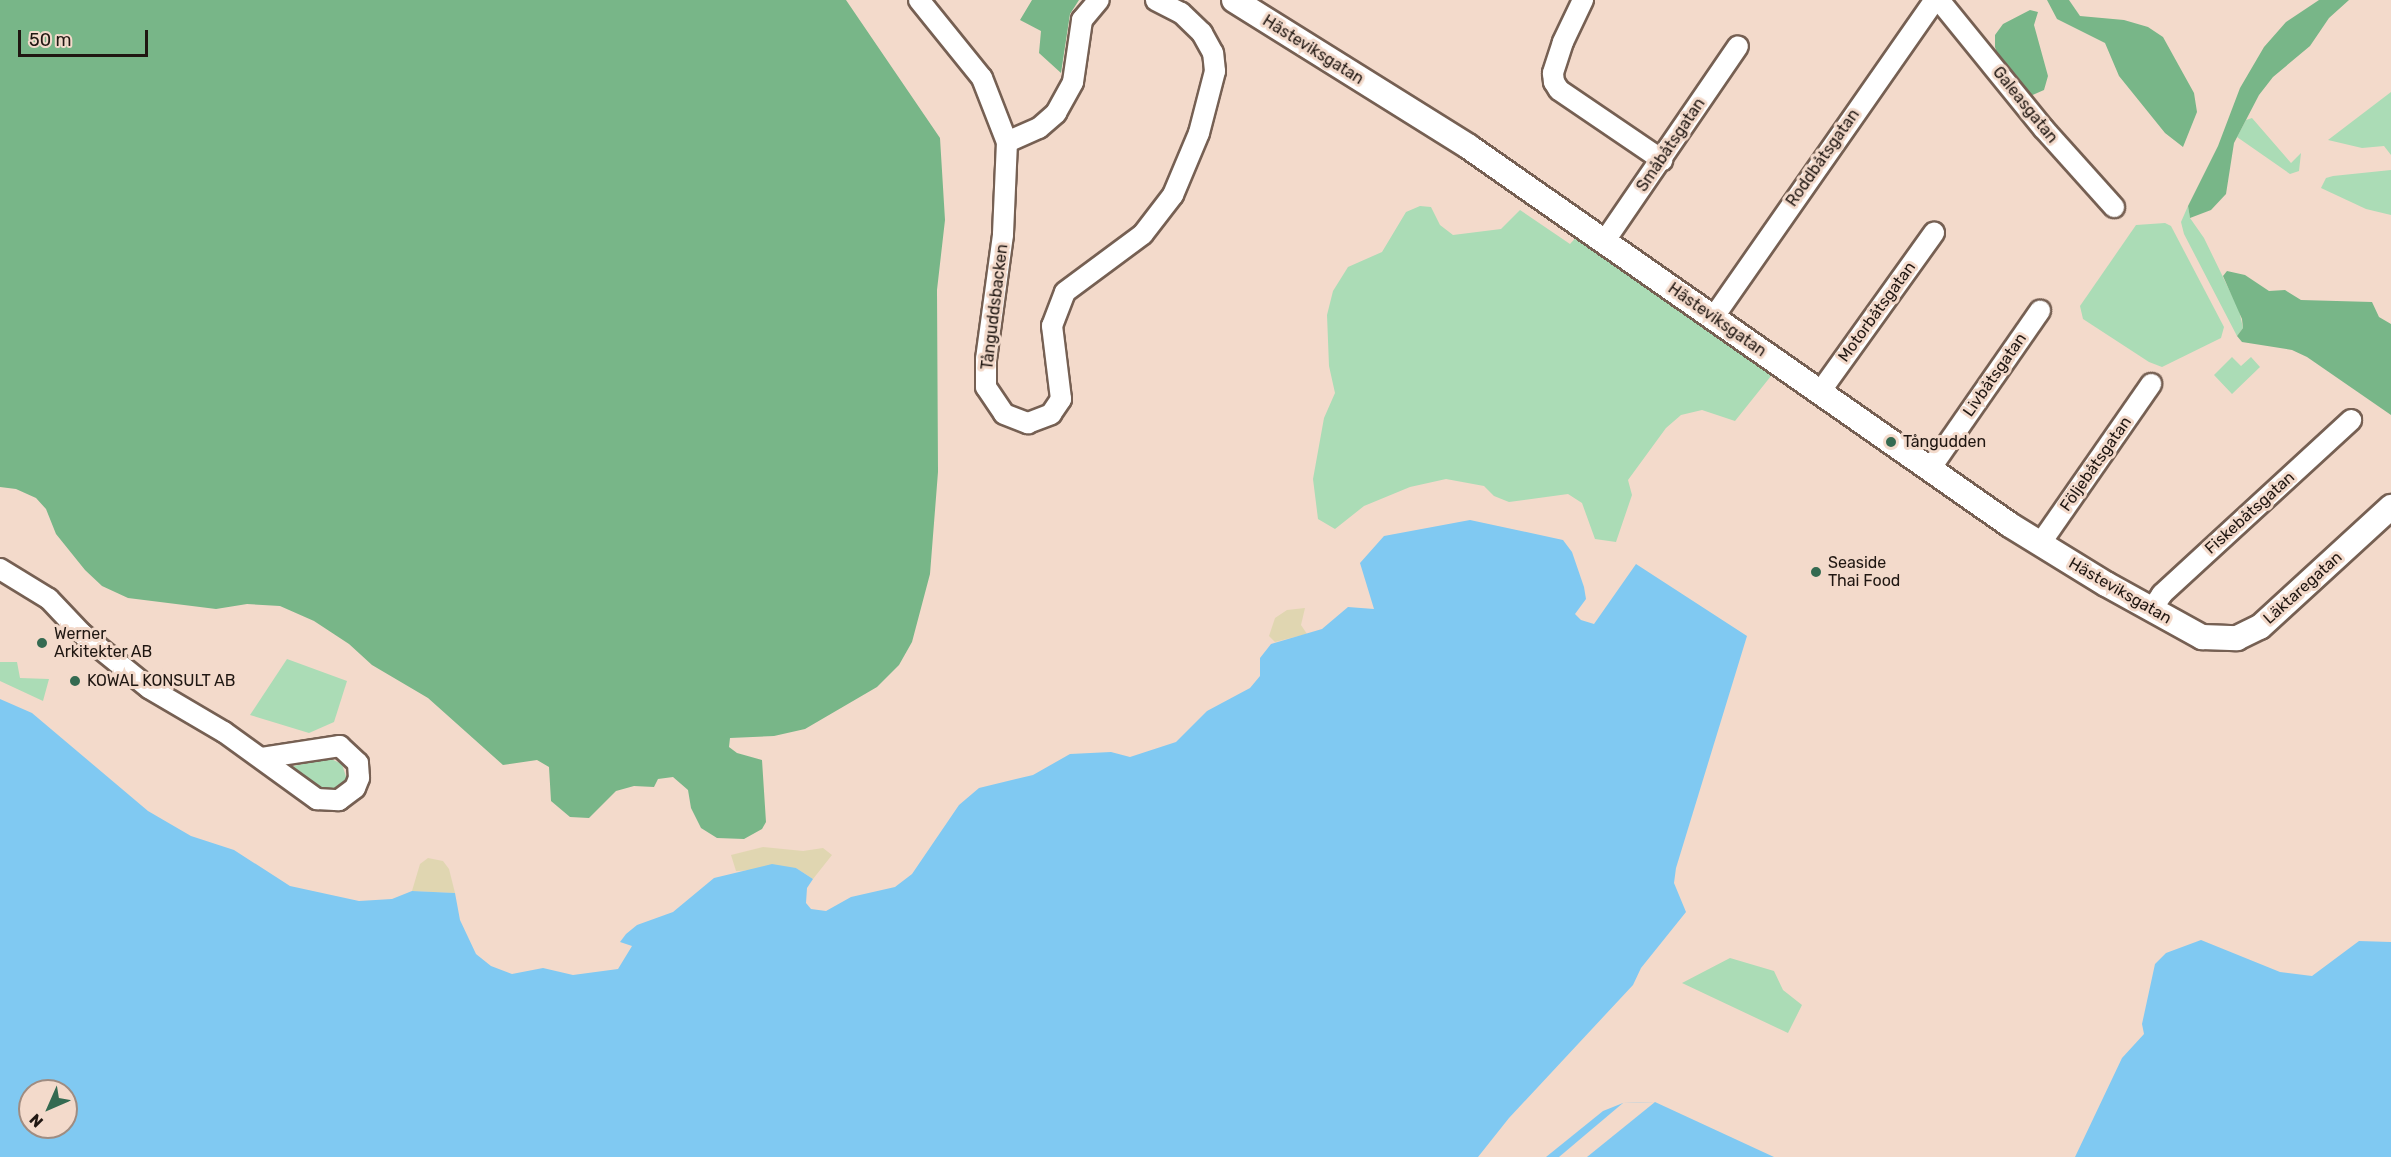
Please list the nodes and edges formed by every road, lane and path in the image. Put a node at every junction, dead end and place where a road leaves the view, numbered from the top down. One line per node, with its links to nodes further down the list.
1 (919, 0): 8 (street, Tånguddsbacken)
2 (1099, 0): 8 (street)
3 (1156, 0): 8 (street, Tånguddsbacken)
4 (1234, 0): 12 (street, Hästeviksgatan)
5 (1583, 0): 9 (street)
6 (1937, 0): 10 (street, Galeasgatan); 14 (street, Roddbåtsgatan)
7 (1738, 46): 9 (street, Småbåtsgatan)
8 (1007, 142)
9 (1662, 160): 12 (street, Småbåtsgatan)
10 (2114, 207)
11 (1935, 233): 16 (street, Motorbåtsgatan)
12 (1604, 242): 14 (street, Hästeviksgatan)
13 (2040, 312): 18 (street, Livbåtsgatan)
14 (1713, 318): 16 (street, Hästeviksgatan)
15 (2151, 384): 20 (street, Följebåtsgatan)
16 (1820, 392): 18 (street, Hästeviksgatan)
17 (2351, 420): 22 (street, Fiskebåtsgatan)
18 (1930, 469): 20 (street, Hästeviksgatan)
19 (2391, 507): 23 (street, Läktaregatan)
20 (2040, 544): 22 (street, Hästeviksgatan)
21 (0, 569): 24 (street)
22 (2152, 609): 23 (street, Hästeviksgatan)
23 (2202, 637)
24 (262, 758)

